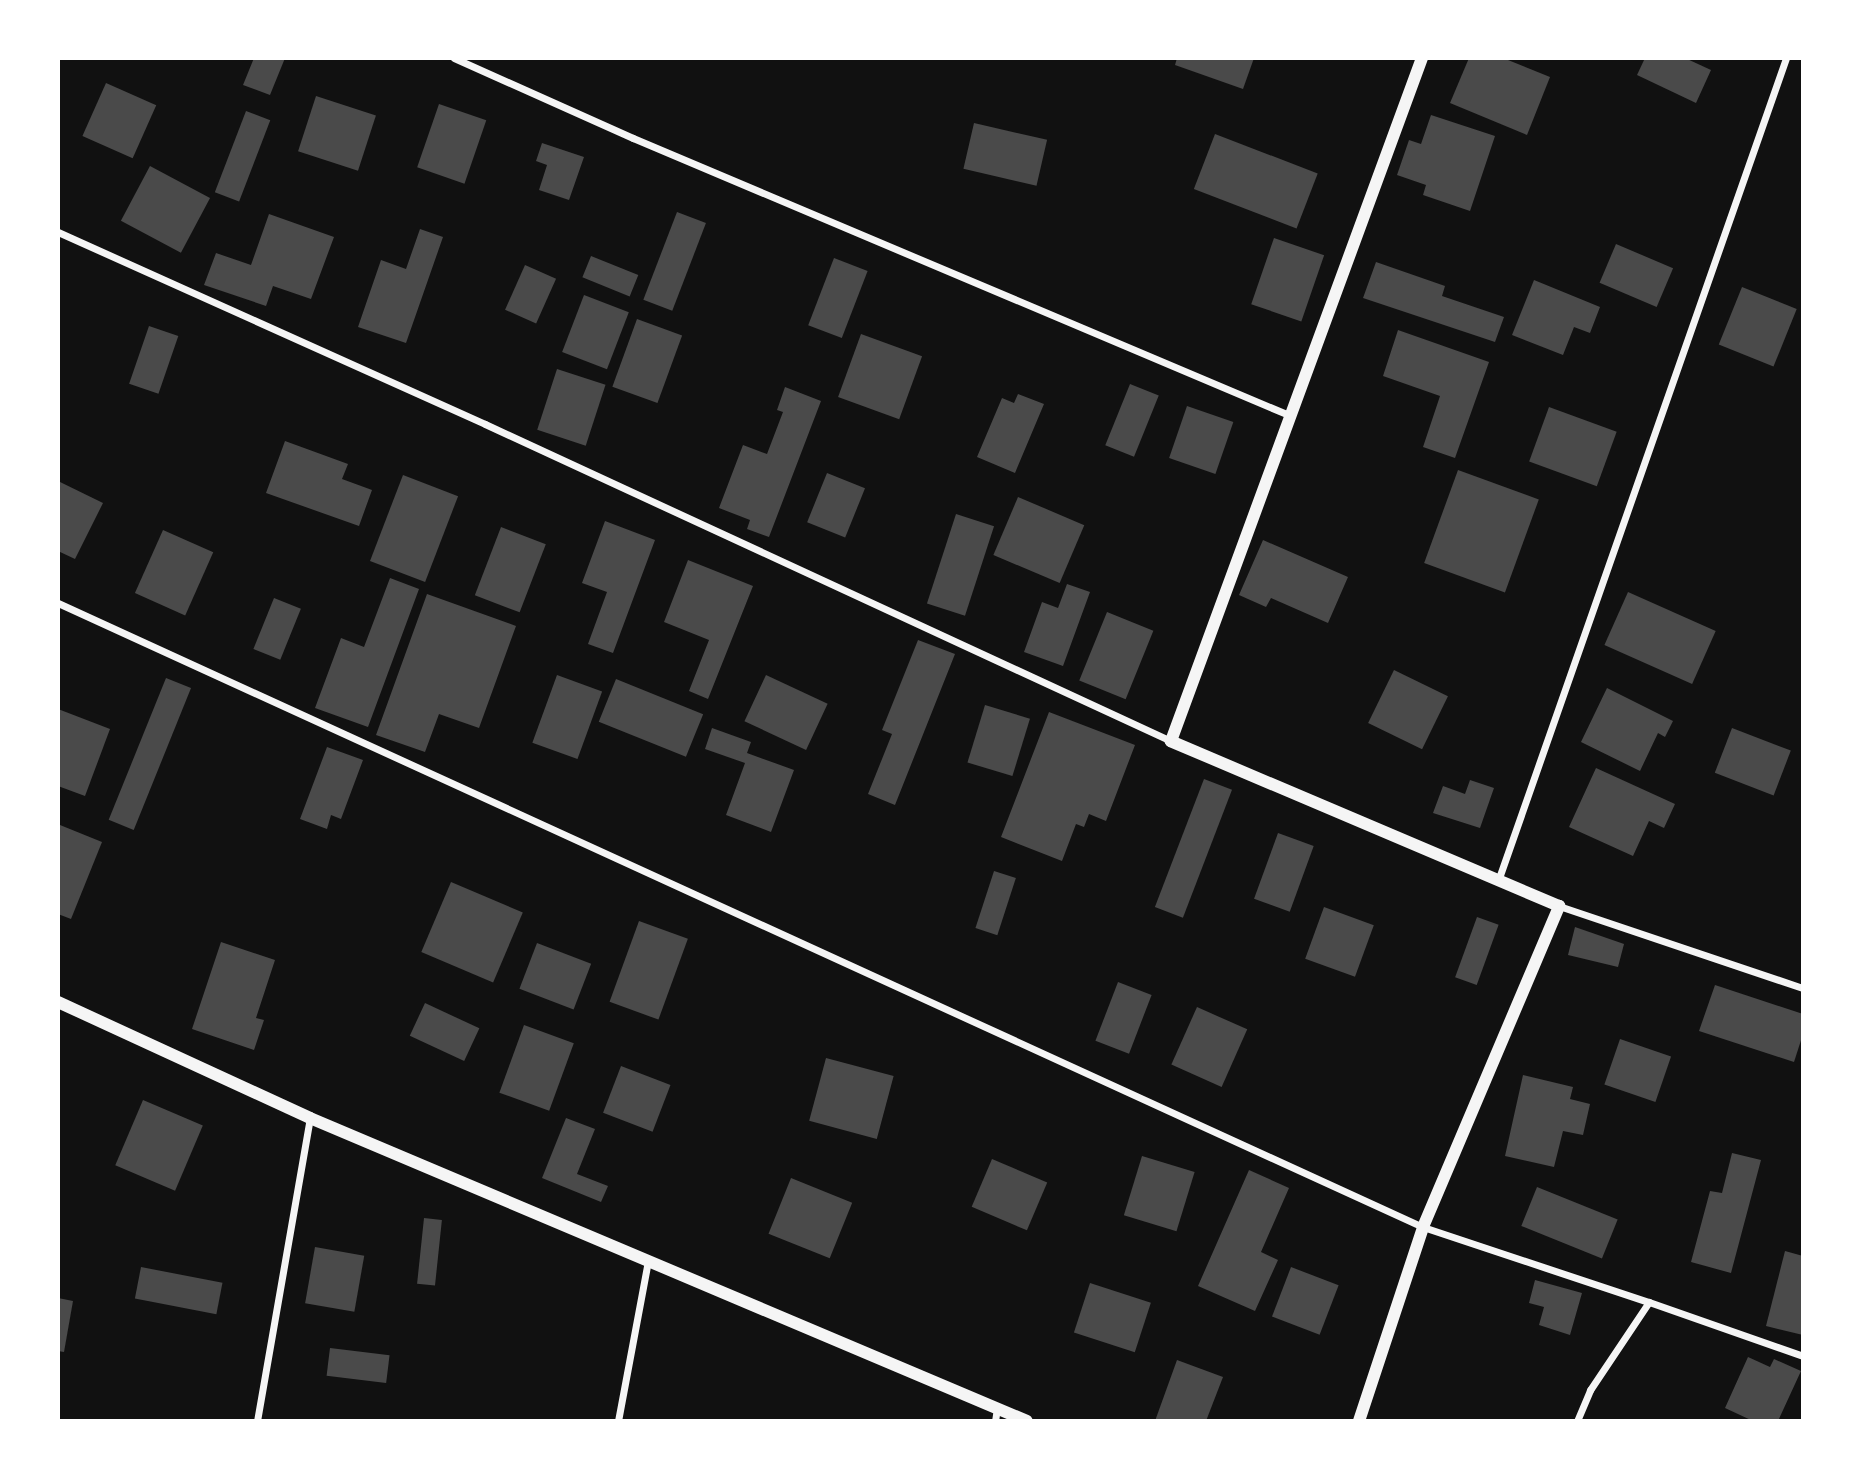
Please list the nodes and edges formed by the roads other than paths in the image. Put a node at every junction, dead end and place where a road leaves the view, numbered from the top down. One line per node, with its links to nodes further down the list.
1 (454, 58): 5 (street)
2 (1422, 58): 5 (street)
3 (1786, 58): 8 (street)
4 (58, 232): 7 (street)
5 (1292, 416): 7 (street)
6 (58, 603): 13 (street)
7 (1171, 741): 8 (street)
8 (1499, 878): 9 (street)
9 (1559, 906): 10 (street); 13 (street)
10 (1803, 988)
11 (58, 1002): 12 (street)
12 (310, 1118): 14 (street); 18 (street)
13 (1423, 1227): 15 (street); 21 (street)
14 (648, 1260): 17 (street); 19 (street)
15 (1649, 1302): 16 (street); 22 (street)
16 (1803, 1356)
17 (996, 1415): 20 (street)
18 (257, 1421)
19 (618, 1421)
20 (1027, 1421)
21 (1359, 1421)
22 (1577, 1421)

